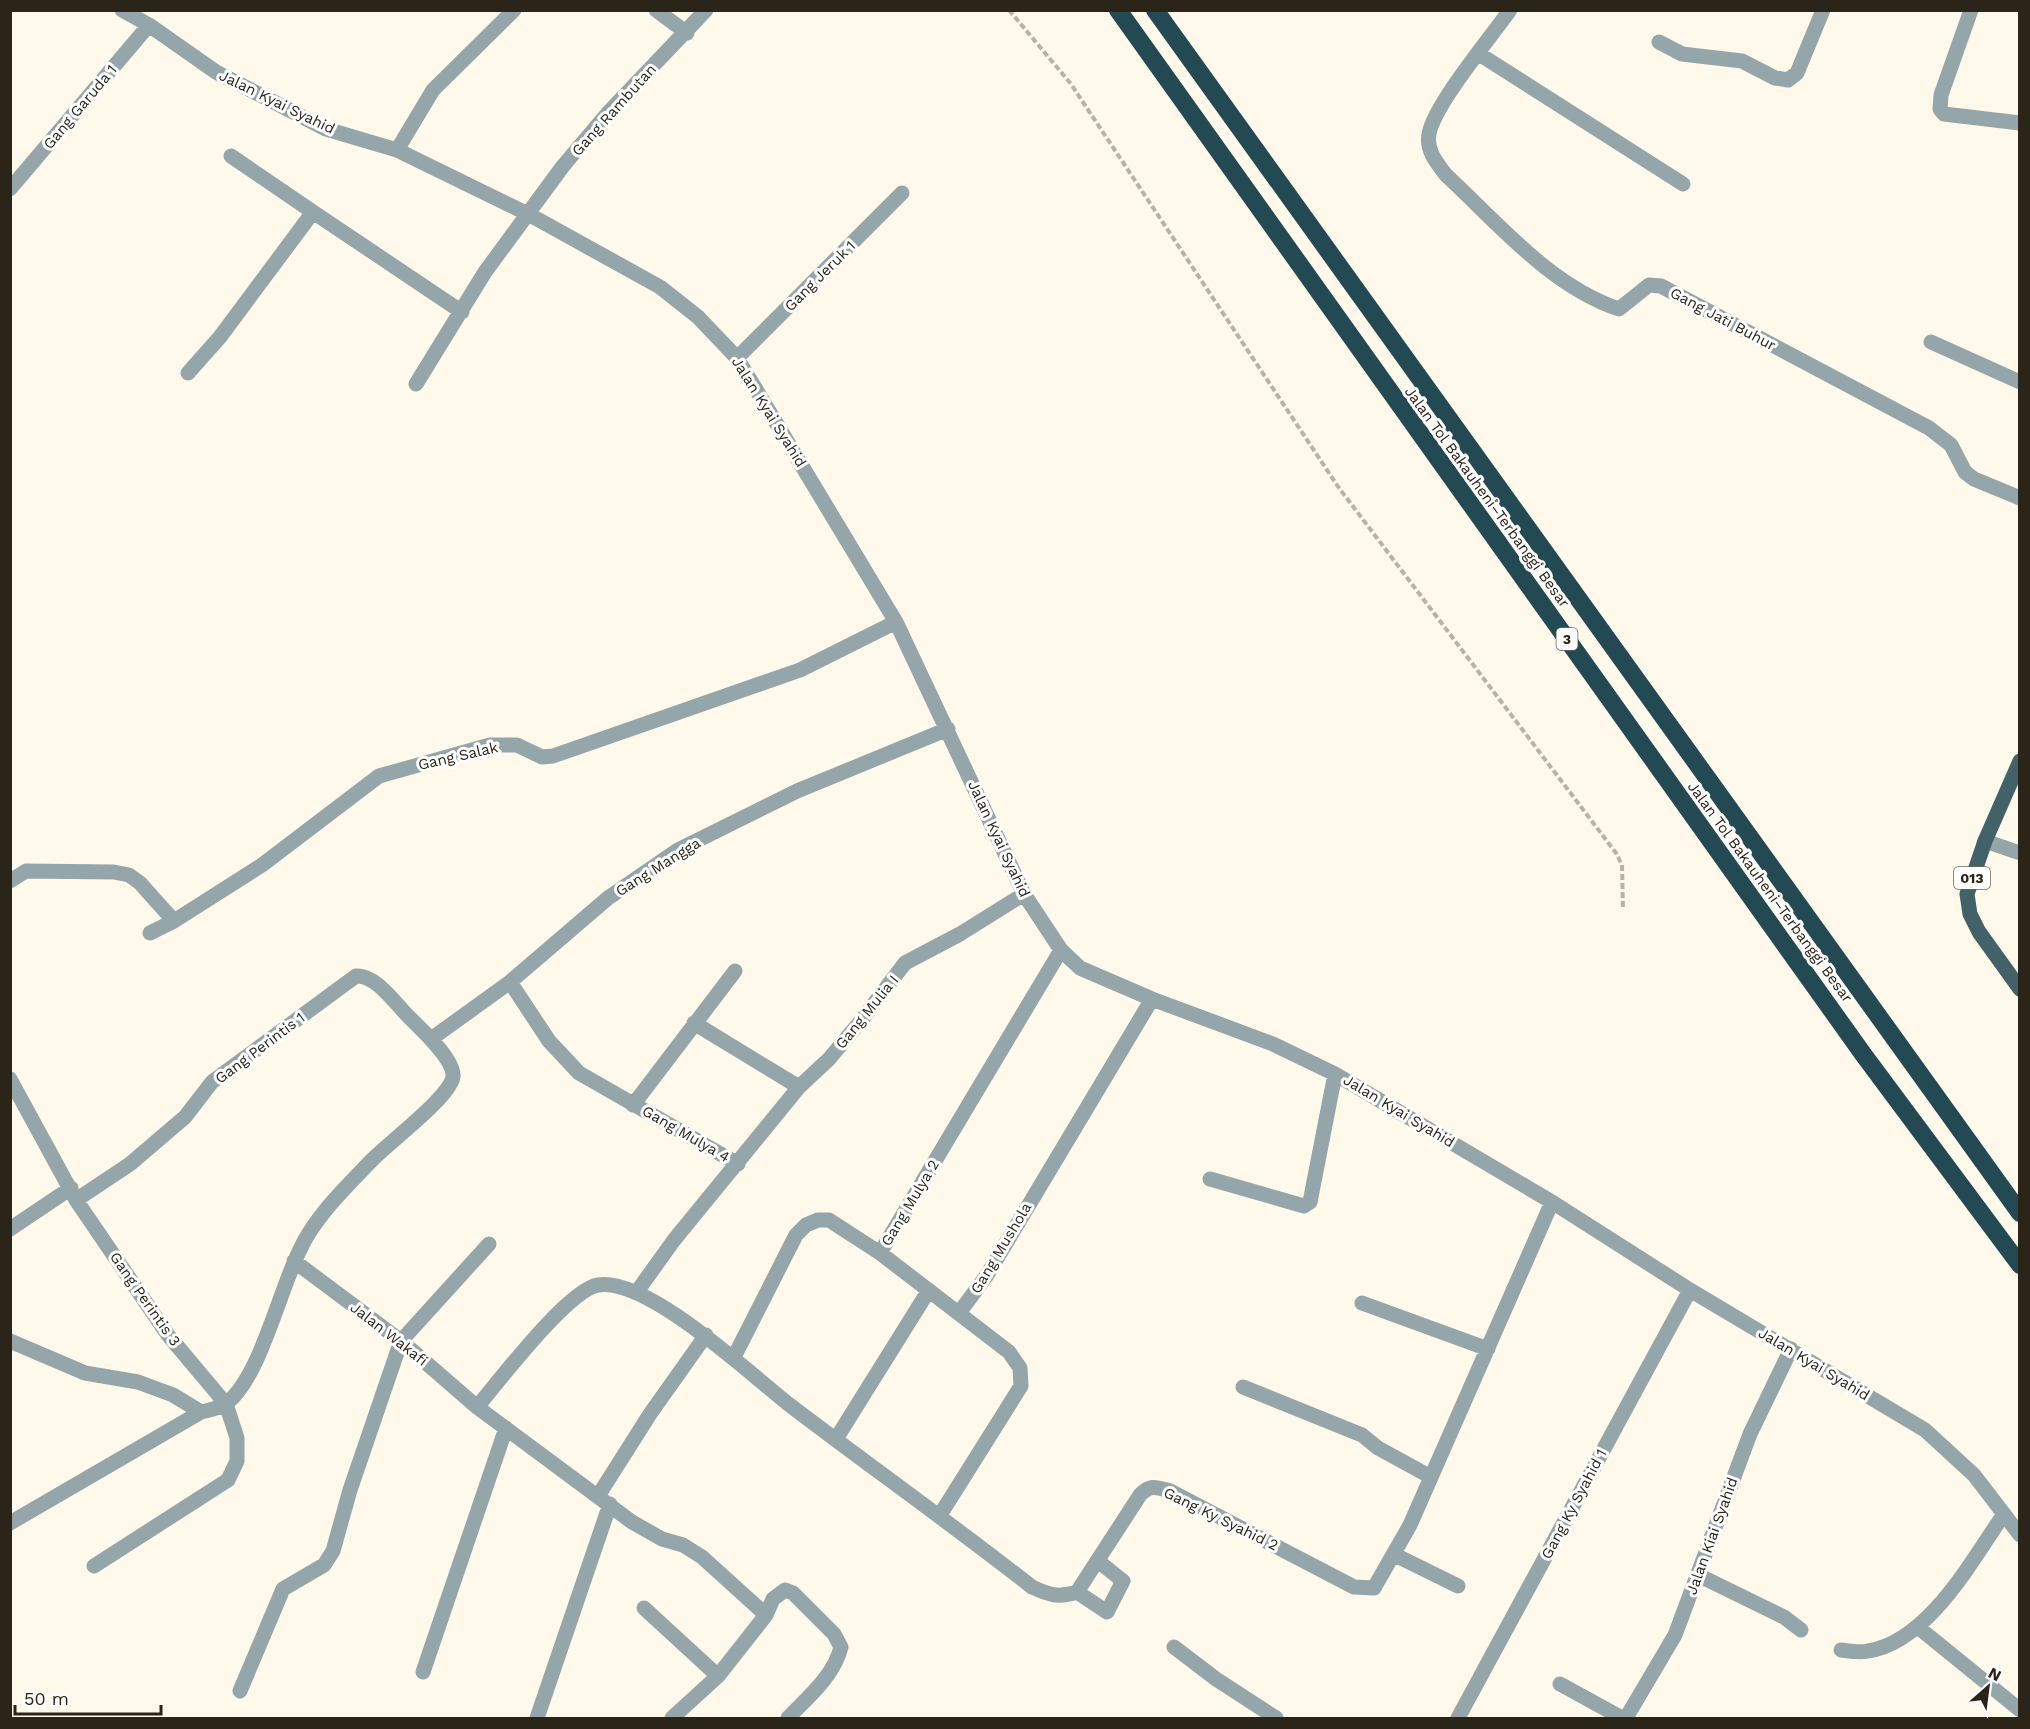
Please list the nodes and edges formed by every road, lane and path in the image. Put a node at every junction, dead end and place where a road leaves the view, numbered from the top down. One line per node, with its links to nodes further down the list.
1 (122, 10): 11 (street, Jalan Kyai Syahid)
2 (514, 10): 16 (street)
3 (656, 10): 12 (street)
4 (706, 10): 12 (street, Gang Rambutan)
5 (1009, 10): 37 (path)
6 (1118, 10): 60 (highway, Jalan Tol Bakauheni–Terbanggi Besar / 3)
7 (1155, 10): 55 (highway, Jalan Tol Bakauheni–Terbanggi Besar / 3)
8 (1510, 10): 14 (street)
9 (1823, 10): 13 (street)
10 (1971, 10): 15 (street)
11 (149, 25): 16 (street, Jalan Kyai Syahid); 19 (street, Gang Garuda 1)
12 (687, 33): 22 (street, Gang Rambutan)
13 (1659, 42)
14 (1479, 54): 18 (street); 29 (street, Gang Jati Buhur)
15 (2019, 123)
16 (397, 150): 22 (street, Jalan Kyai Syahid)
17 (231, 156): 21 (street)
18 (1683, 184)
19 (10, 189)
20 (902, 193): 25 (street, Gang Jeruk 1)
21 (313, 212): 23 (street); 26 (street)
22 (530, 215): 23 (street, Gang Rambutan); 25 (street, Jalan Kyai Syahid)
23 (462, 312): 28 (street, Gang Rambutan)
24 (1931, 342): 27 (street)
25 (737, 358): 30 (street, Jalan Kyai Syahid)
26 (188, 373)
27 (2019, 382)
28 (416, 384)
29 (2019, 498)
30 (896, 622): 31 (street, Jalan Kyai Syahid); 38 (street, Gang Salak)
31 (948, 729): 36 (street, Jalan Kyai Syahid); 42 (street, Gang Mangga)
32 (2019, 761): 33 (main road, 013)
33 (1985, 841): 34 (street); 43 (main road, 013)
34 (2019, 853)
35 (10, 881): 38 (street)
36 (1024, 894): 40 (street, Jalan Kyai Syahid); 49 (street, Gang Mulia I)
37 (1623, 910)
38 (174, 921): 39 (street, Gang Salak)
39 (150, 933)
40 (1061, 950): 44 (street, Jalan Kyai Syahid); 58 (street, Gang Mulya 2)
41 (735, 972): 45 (street)
42 (510, 982): 46 (street, Gang Mangga); 50 (street, Gang Mulya 4)
43 (2019, 989)
44 (1152, 999): 47 (street, Jalan Kyai Syahid); 65 (street, Gang Mushola)
45 (694, 1023): 49 (street); 50 (street)
46 (431, 1039): 53 (street, Gang Perintis 1); 59 (street)
47 (1335, 1074): 52 (street); 54 (street, Jalan Kyai Syahid)
48 (10, 1079): 53 (street)
49 (799, 1087): 51 (street, Gang Mulia I)
50 (633, 1105): 51 (street, Gang Mulya 4)
51 (738, 1164): 63 (street, Gang Mulia I)
52 (1209, 1179)
53 (74, 1194): 56 (street, Gang Perintis 1); 73 (street, Gang Perintis 3)
54 (1552, 1202): 62 (street, Jalan Kyai Syahid); 69 (street, Gang Ky Syahid 2)
55 (2019, 1213)
56 (10, 1229)
57 (489, 1244): 68 (street)
58 (880, 1253): 61 (street); 71 (street, Gang Mulya 2)
59 (294, 1261): 68 (street, Jalan Wakafi); 73 (street)
60 (2019, 1265)
61 (929, 1290): 65 (street); 77 (street)
62 (1690, 1290): 70 (street, Jalan Kyai Syahid); 105 (street, Gang Ky Syahid 1)
63 (636, 1293): 66 (street); 74 (street)
64 (1362, 1303): 69 (street)
65 (960, 1313): 81 (street)
66 (706, 1335): 71 (street); 79 (street)
67 (10, 1341): 75 (street)
68 (401, 1341): 74 (street, Jalan Wakafi); 99 (street)
69 (1488, 1349): 78 (street, Gang Ky Syahid 2)
70 (1791, 1349): 80 (street, Jalan Kyai Syahid); 87 (street, Jalan Kiai Syahid)
71 (734, 1357): 77 (street)
72 (1243, 1387): 78 (street)
73 (226, 1404): 75 (street); 86 (street)
74 (477, 1407): 76 (street, Jalan Wakafi)
75 (201, 1412): 82 (street)
76 (506, 1428): 79 (street, Jalan Wakafi); 96 (street)
77 (836, 1439): 81 (street)
78 (1431, 1478): 84 (street, Gang Ky Syahid 2)
79 (604, 1500): 91 (street, Jalan Wakafi); 101 (street)
80 (2004, 1514): 83 (street, Jalan Kyai Syahid); 92 (street)
81 (940, 1515): 89 (street)
82 (10, 1523)
83 (2019, 1535)
84 (1395, 1555): 85 (street, Gang Ky Syahid 2); 88 (street)
85 (1098, 1560): 89 (street, Gang Ky Syahid 2); 89 (street)
86 (94, 1566)
87 (1698, 1575): 93 (street); 106 (street, Jalan Kiai Syahid)
88 (1458, 1586)
89 (1077, 1592)
90 (644, 1608): 97 (street)
91 (766, 1615): 97 (street); 103 (street)
92 (1919, 1628): 95 (street); 100 (street)
93 (1801, 1630)
94 (1174, 1647): 104 (street)
95 (1841, 1650)
96 (423, 1672)
97 (718, 1676): 102 (street)
98 (1560, 1684): 106 (street)
99 (240, 1691)
100 (2019, 1710)
101 (537, 1719)
102 (672, 1719)
103 (788, 1719)
104 (1276, 1719)
105 (1458, 1719)
106 (1624, 1719)

